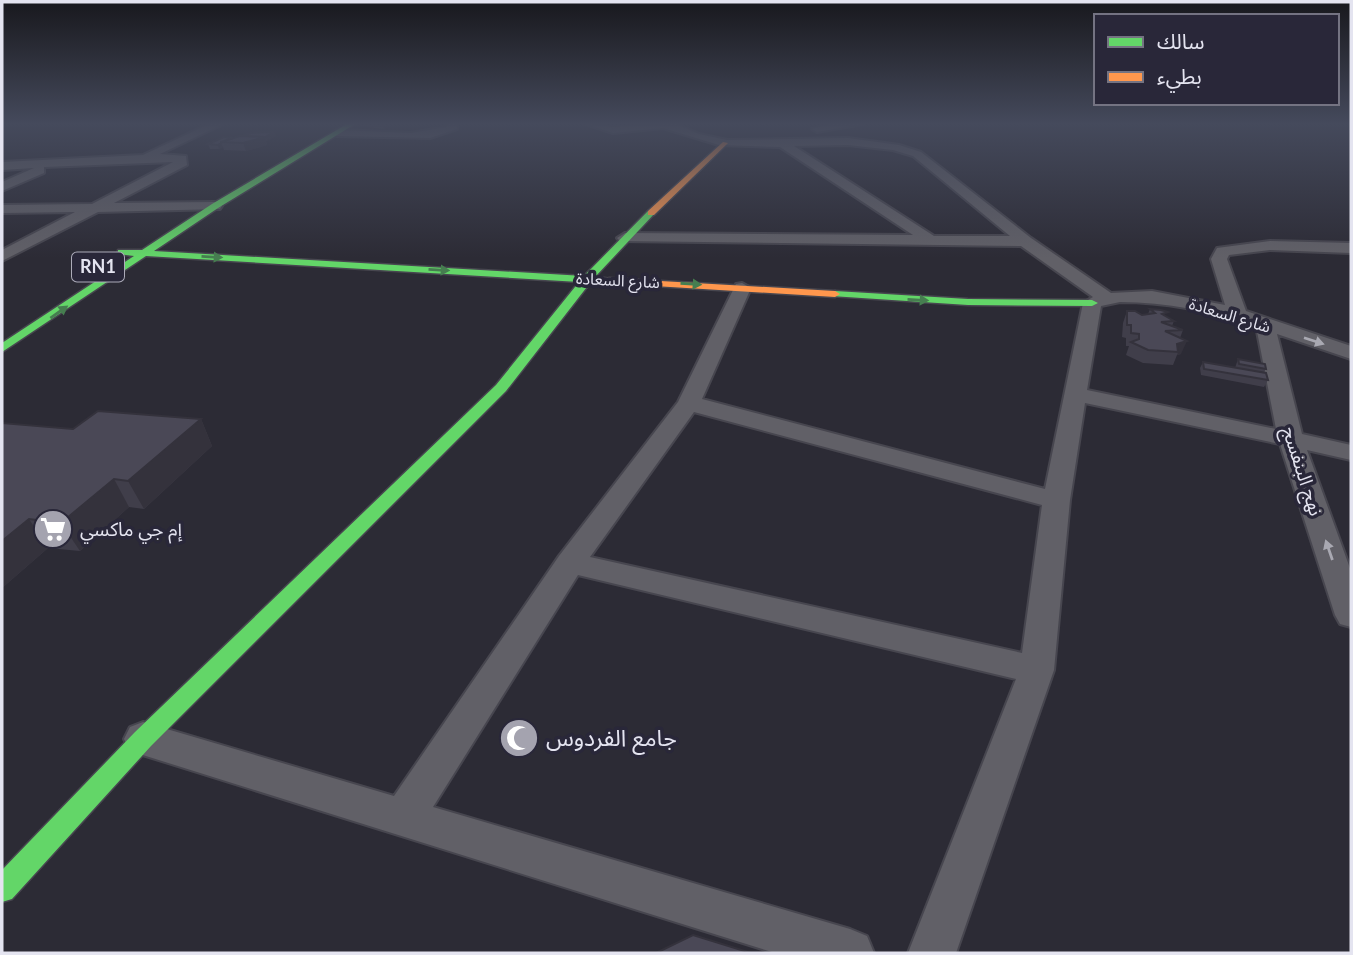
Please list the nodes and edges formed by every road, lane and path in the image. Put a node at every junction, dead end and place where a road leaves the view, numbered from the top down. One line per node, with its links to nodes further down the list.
1 (43, 169): 8 (street)
2 (170, 169): 11 (street)
3 (264, 169): 9 (street, RN1)
4 (274, 169): 10 (street, RN1)
5 (695, 169): 13 (street)
6 (821, 169): 14 (street)
7 (936, 169): 15 (street)
8 (2, 187)
9 (195, 206): 10 (street); 11 (street); 17 (street, RN1)
10 (215, 206): 18 (street, RN1)
11 (93, 208): 12 (street); 19 (street)
12 (2, 209)
13 (625, 238): 14 (street); 20 (street)
14 (930, 240): 15 (street)
15 (1025, 240): 22 (street)
16 (1351, 248): 23 (street)
17 (121, 252): 18 (street, شارع السعادة); 25 (street, RN1)
18 (144, 253): 20 (street, شارع السعادة, one-way to 20); 26 (street, RN1, one-way to 18)
19 (2, 256)
20 (588, 278): 21 (street, شارع السعادة, one-way to 21); 36 (street)
21 (742, 288): 22 (street, شارع السعادة, one-way to 22); 29 (street)
22 (1099, 300): 23 (street, شارع السعادة); 28 (street)
23 (1238, 315): 24 (street, شارع السعادة)
24 (1265, 325): 27 (street, شارع السعادة, one-way to 27); 30 (street, نهج البنفسج)
25 (2, 329)
26 (2, 348)
27 (1351, 353)
28 (1076, 394): 30 (street); 32 (street)
29 (689, 403): 32 (street); 33 (street)
30 (1291, 440): 31 (street); 34 (street, نهج البنفسج, one-way to 30)
31 (1351, 452)
32 (1056, 500): 35 (street)
33 (570, 563): 35 (street); 37 (street)
34 (1351, 615)
35 (1037, 670): 40 (street)
36 (143, 739): 37 (street); 38 (street)
37 (404, 817): 39 (street)
38 (2, 889)
39 (850, 953)
40 (932, 953)

